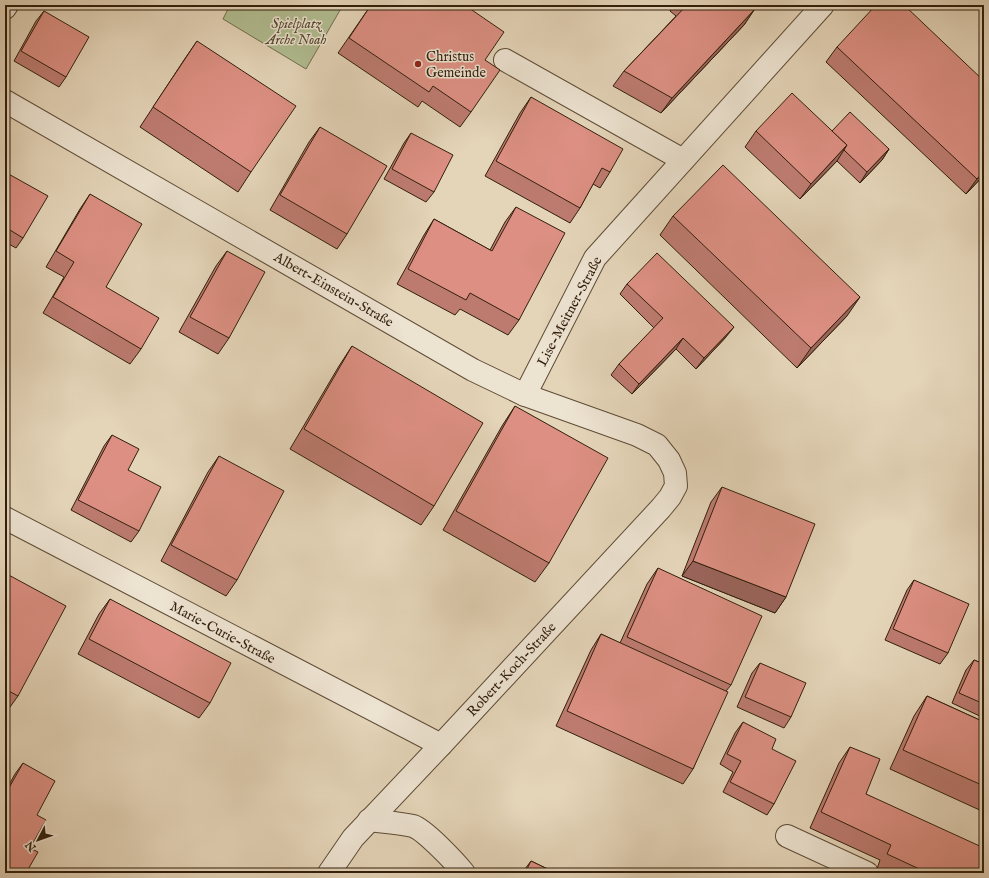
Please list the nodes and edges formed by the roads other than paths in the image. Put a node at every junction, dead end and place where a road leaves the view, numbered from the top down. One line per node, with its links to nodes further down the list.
1 (7, 5): 3 (street)
2 (823, 5): 6 (street, Lise-Meitner-Straße)
3 (5, 8)
4 (506, 60): 6 (street)
5 (5, 101): 7 (street, Albert-Einstein-Straße)
6 (683, 160): 7 (street, Lise-Meitner-Straße)
7 (525, 395): 8 (street, Albert-Einstein-Straße)
8 (669, 460): 10 (street, Robert-Koch-Straße)
9 (5, 518): 10 (street, Marie-Curie-Straße)
10 (441, 745): 11 (street, Robert-Koch-Straße)
11 (369, 820): 13 (street, Robert-Koch-Straße); 14 (street)
12 (787, 836): 15 (street)
13 (329, 873)
14 (464, 873)
15 (867, 873)

